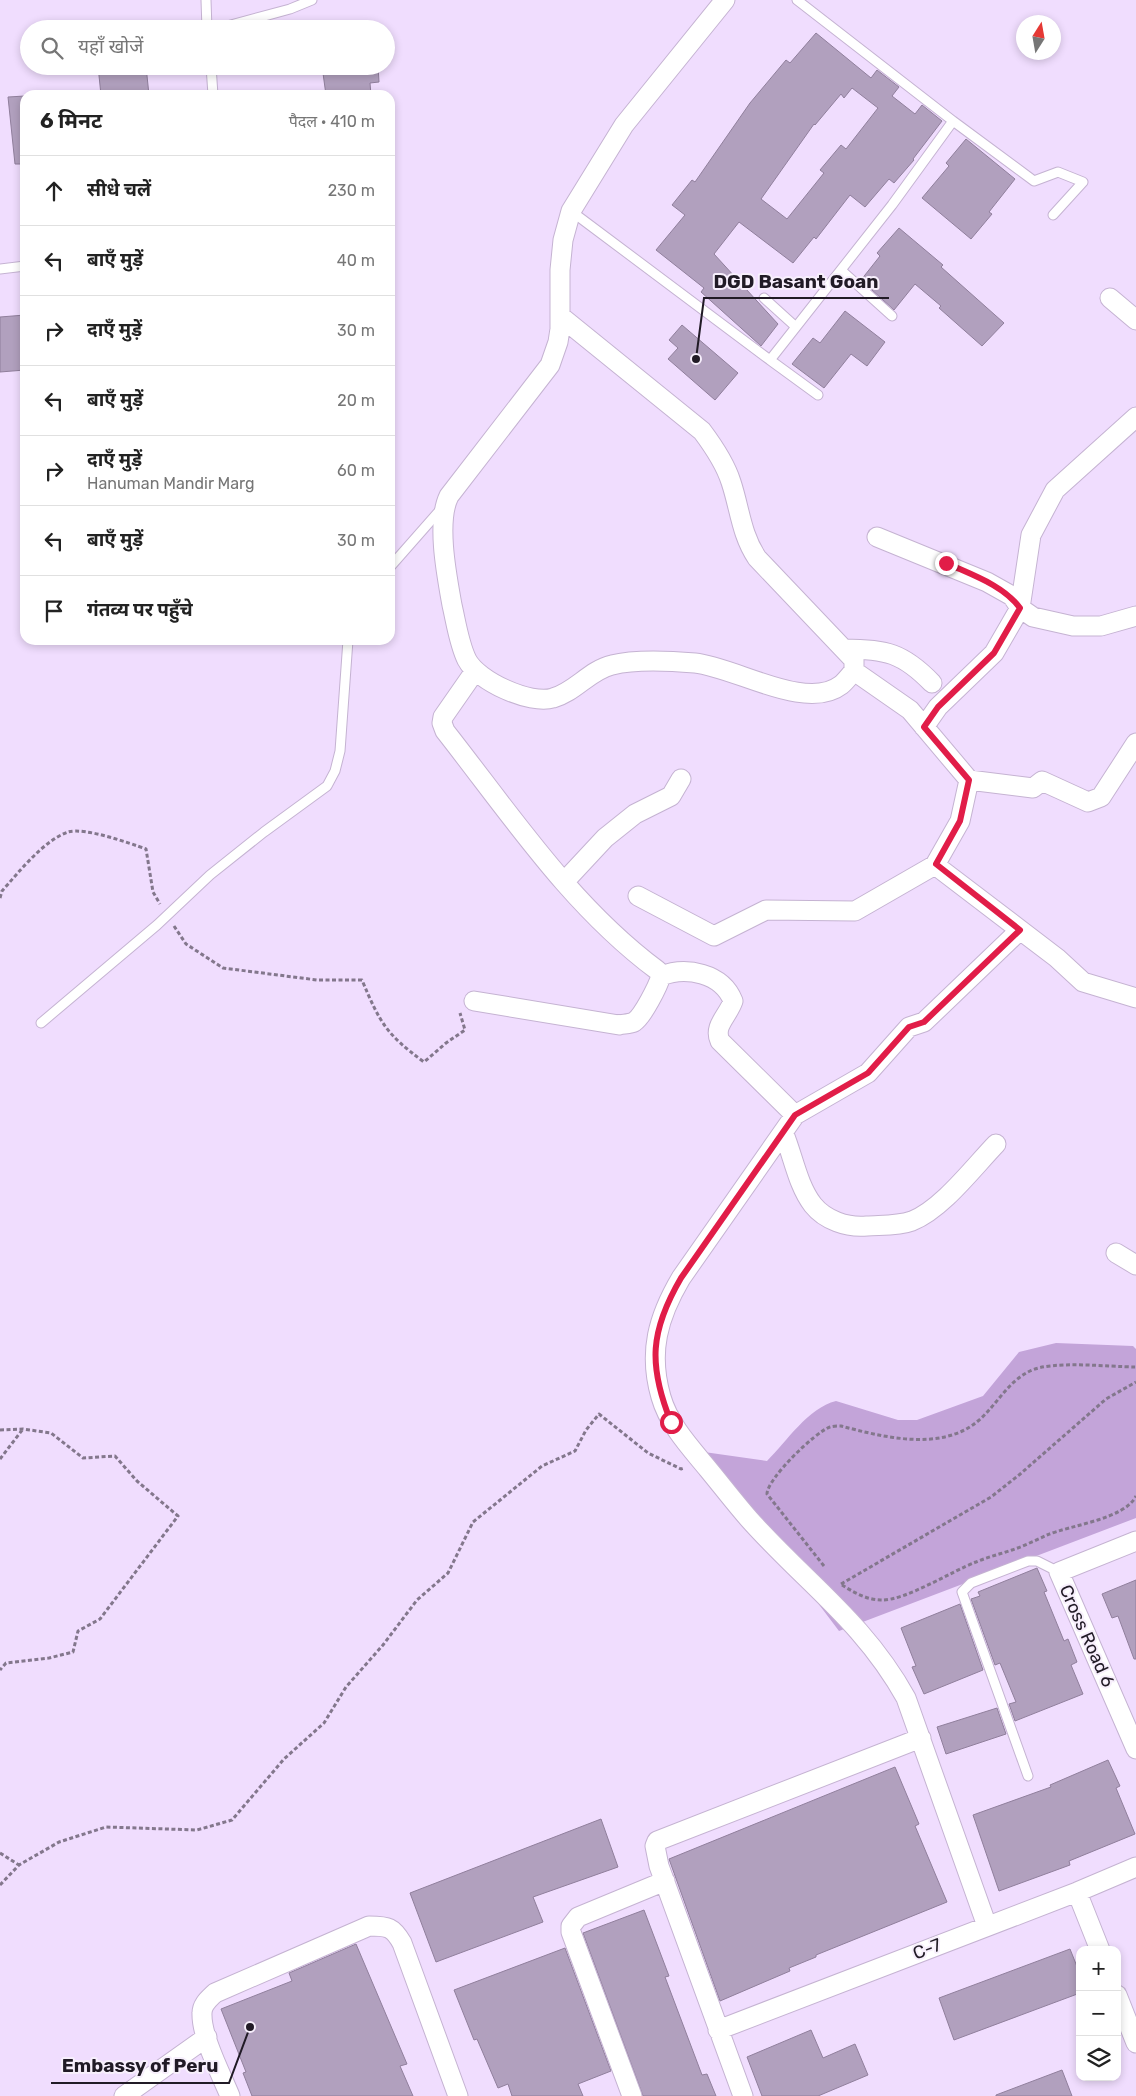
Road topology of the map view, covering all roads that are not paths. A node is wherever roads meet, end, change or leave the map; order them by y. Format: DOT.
graph roads {
  1 [pos="206,0"];
  2 [pos="312,0"];
  3 [pos="725,0"];
  4 [pos="797,0"];
  5 [pos="207,20"];
  6 [pos="249,20"];
  7 [pos="212,75"];
  8 [pos="213,90"];
  9 [pos="953,121"];
  10 [pos="571,211"];
  11 [pos="1053,215"];
  12 [pos="20,267"];
  13 [pos="0,270"];
  14 [pos="841,270"];
  15 [pos="764,298"];
  16 [pos="1110,298"];
  17 [pos="560,316"];
  18 [pos="892,316"];
  19 [pos="1136,320"];
  20 [pos="796,328"];
  21 [pos="770,360"];
  22 [pos="818,395"];
  23 [pos="1136,417"];
  24 [pos="445,505"];
  25 [pos="877,537"];
  26 [pos="395,561"];
  27 [pos="1020,608"];
  28 [pos="1136,616"];
  29 [pos="348,645"];
  30 [pos="844,649"];
  31 [pos="475,671"];
  32 [pos="854,671"];
  33 [pos="932,683"];
  34 [pos="924,727"];
  35 [pos="1136,743"];
  36 [pos="681,779"];
  37 [pos="969,780"];
  38 [pos="936,864"];
  39 [pos="564,882"];
  40 [pos="638,896"];
  41 [pos="1020,930"];
  42 [pos="661,976"];
  43 [pos="1136,998"];
  44 [pos="474,1001"];
  45 [pos="42,1023"];
  46 [pos="795,1115"];
  47 [pos="784,1134"];
  48 [pos="996,1144"];
  49 [pos="1116,1252"];
  50 [pos="1136,1266"];
  51 [pos="1136,1541"];
  52 [pos="1059,1572"];
  53 [pos="921,1738"];
  54 [pos="1136,1749"];
  55 [pos="1028,1776"];
  56 [pos="1136,1867"];
  57 [pos="665,1881"];
  58 [pos="1077,1892"];
  59 [pos="987,1926"];
  60 [pos="1098,1946"];
  61 [pos="1121,2005"];
  62 [pos="718,2030"];
  63 [pos="207,2037"];
  64 [pos="1136,2043"];
  65 [pos="124,2096"];
  66 [pos="230,2096"];
  67 [pos="458,2096"];
  68 [pos="632,2096"];
  69 [pos="743,2096"];
  1 -- 5 [label="lane"];
  2 -- 6 [label="lane"];
  3 -- 10 [label="street"];
  4 -- 9 [label="lane"];
  7 -- 8 [label="lane"];
  9 -- 11 [label="lane"];
  9 -- 14 [label="lane"];
  10 -- 17 [label="street"];
  10 -- 21 [label="lane"];
  12 -- 13 [label="lane"];
  14 -- 18 [label="lane"];
  14 -- 20 [label="lane"];
  15 -- 20 [label="lane"];
  16 -- 19 [label="street"];
  17 -- 24 [label="street"];
  17 -- 30 [label="street"];
  20 -- 21 [label="lane"];
  21 -- 22 [label="lane"];
  23 -- 27 [label="street"];
  24 -- 26 [label="lane"];
  24 -- 31 [label="street"];
  25 -- 27 [label="street"];
  27 -- 28 [label="street"];
  27 -- 34 [label="street"];
  29 -- 45 [label="lane"];
  30 -- 32 [label="street"];
  30 -- 33 [label="street"];
  31 -- 32 [label="street"];
  31 -- 39 [label="street"];
  32 -- 34 [label="street"];
  34 -- 37 [label="street"];
  35 -- 37 [label="street"];
  36 -- 39 [label="street"];
  37 -- 38 [label="street"];
  38 -- 40 [label="street"];
  38 -- 41 [label="street"];
  39 -- 42 [label="street"];
  41 -- 43 [label="street"];
  41 -- 46 [label="street"];
  42 -- 44 [label="street"];
  42 -- 46 [label="street"];
  46 -- 47 [label="street"];
  47 -- 48 [label="street"];
  47 -- 53 [label="street"];
  49 -- 50 [label="street"];
  51 -- 52 [label="street, Cross Road 6"];
  52 -- 54 [label="street, Cross Road 6"];
  52 -- 55 [label="lane"];
  53 -- 57 [label="street"];
  53 -- 59 [label="street"];
  56 -- 58 [label="street, C-7"];
  57 -- 62 [label="street"];
  57 -- 68 [label="street"];
  58 -- 59 [label="street, C-7"];
  58 -- 60 [label="street"];
  59 -- 62 [label="street, C-7"];
  61 -- 64 [label="street"];
  62 -- 69 [label="street"];
  63 -- 65 [label="street"];
  63 -- 66 [label="street"];
  63 -- 67 [label="street"];
}
